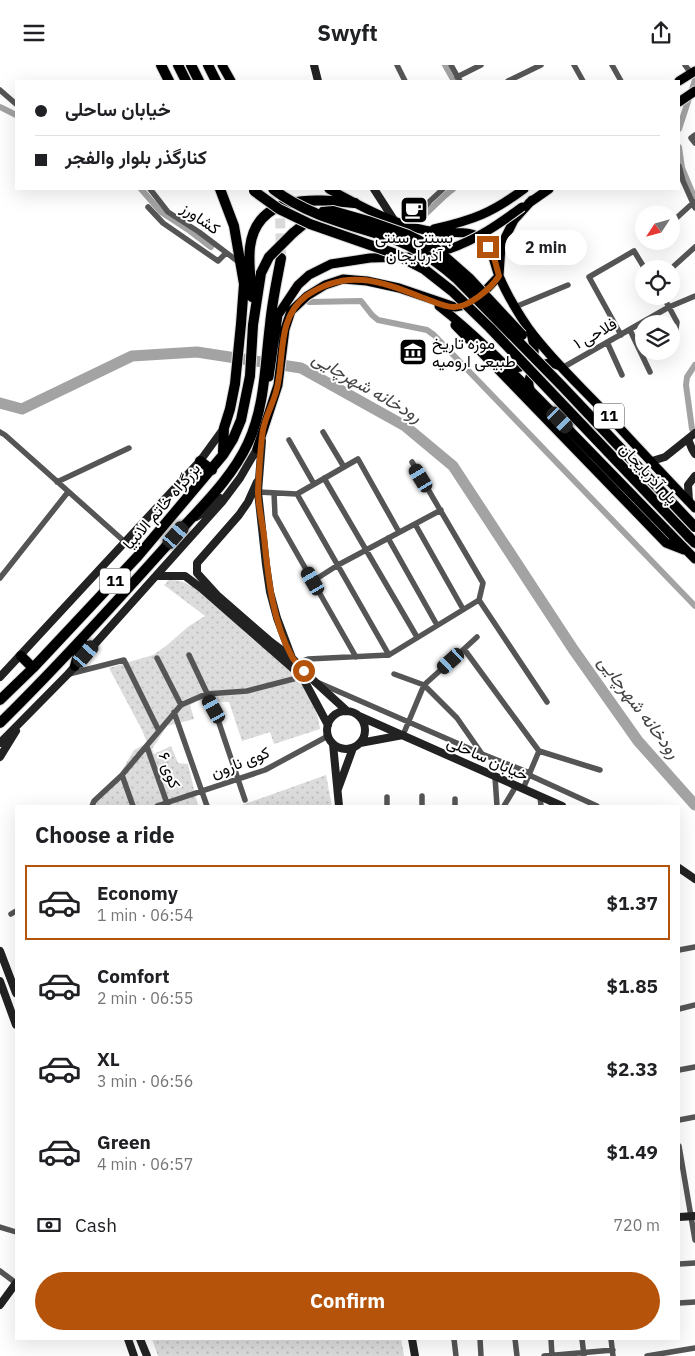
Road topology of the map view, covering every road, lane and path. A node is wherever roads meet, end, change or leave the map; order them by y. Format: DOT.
graph roads {
  1 [pos="162,65"];
  2 [pos="178,65"];
  3 [pos="191,65"];
  4 [pos="208,65"];
  5 [pos="222,65"];
  6 [pos="314,65"];
  7 [pos="397,65"];
  8 [pos="451,65"];
  9 [pos="481,65"];
  10 [pos="541,65"];
  11 [pos="574,65"];
  12 [pos="612,65"];
  13 [pos="685,65"];
  14 [pos="693,72"];
  15 [pos="458,79"];
  16 [pos="169,80"];
  17 [pos="186,80"];
  18 [pos="198,80"];
  19 [pos="216,80"];
  20 [pos="230,80"];
  21 [pos="318,80"];
  22 [pos="404,80"];
  23 [pos="510,80"];
  24 [pos="582,80"];
  25 [pos="620,80"];
  26 [pos="680,80"];
  27 [pos="0,90"];
  28 [pos="695,91"];
  29 [pos="680,101"];
  30 [pos="15,103"];
  31 [pos="680,170"];
  32 [pos="151,190"];
  33 [pos="220,190"];
  34 [pos="254,190"];
  35 [pos="274,190"];
  36 [pos="331,190"];
  37 [pos="375,190"];
  38 [pos="442,190"];
  39 [pos="523,190"];
  40 [pos="547,190"];
  41 [pos="532,200"];
  42 [pos="355,203"];
  43 [pos="694,205"];
  44 [pos="148,207"];
  45 [pos="680,216"];
  46 [pos="394,220"];
  47 [pos="410,225"];
  48 [pos="427,230"];
  49 [pos="695,247"];
  50 [pos="226,253"];
  51 [pos="281,257"];
  52 [pos="640,260"];
  53 [pos="680,261"];
  54 [pos="241,264"];
  55 [pos="499,276"];
  56 [pos="568,285"];
  57 [pos="695,296"];
  58 [pos="433,301"];
  59 [pos="515,307"];
  60 [pos="669,307"];
  61 [pos="673,315"];
  62 [pos="274,322"];
  63 [pos="253,325"];
  64 [pos="286,326"];
  65 [pos="530,330"];
  66 [pos="630,330"];
  67 [pos="620,335"];
  68 [pos="607,342"];
  69 [pos="508,367"];
  70 [pos="562,368"];
  71 [pos="650,372"];
  72 [pos="622,375"];
  73 [pos="267,383"];
  74 [pos="562,385"];
  75 [pos="532,392"];
  76 [pos="257,417"];
  77 [pos="224,428"];
  78 [pos="263,429"];
  79 [pos="0,432"];
  80 [pos="323,432"];
  81 [pos="692,436"];
  82 [pos="289,440"];
  83 [pos="129,448"];
  84 [pos="256,449"];
  85 [pos="695,454"];
  86 [pos="223,455"];
  87 [pos="200,461"];
  88 [pos="652,461"];
  89 [pos="412,462"];
  90 [pos="344,467"];
  91 [pos="212,470"];
  92 [pos="260,475"];
  93 [pos="695,476"];
  94 [pos="240,478"];
  95 [pos="324,478"];
  96 [pos="57,482"];
  97 [pos="314,484"];
  98 [pos="68,492"];
  99 [pos="258,492"];
  100 [pos="274,493"];
  101 [pos="297,494"];
  102 [pos="692,504"];
  103 [pos="440,510"];
  104 [pos="189,520"];
  105 [pos="415,524"];
  106 [pos="695,527"];
  107 [pos="400,532"];
  108 [pos="388,538"];
  109 [pos="692,540"];
  110 [pos="126,542"];
  111 [pos="366,550"];
  112 [pos="688,552"];
  113 [pos="695,559"];
  114 [pos="338,565"];
  115 [pos="196,568"];
  116 [pos="156,576"];
  117 [pos="185,576"];
  118 [pos="0,578"];
  119 [pos="313,581"];
  120 [pos="479,600"];
  121 [pos="463,609"];
  122 [pos="123,611"];
  123 [pos="437,625"];
  124 [pos="282,631"];
  125 [pos="84,636"];
  126 [pos="417,637"];
  127 [pos="478,637"];
  128 [pos="270,642"];
  129 [pos="464,649"];
  130 [pos="189,655"];
  131 [pos="389,655"];
  132 [pos="20,656"];
  133 [pos="356,657"];
  134 [pos="157,658"];
  135 [pos="293,662"];
  136 [pos="34,667"];
  137 [pos="72,670"];
  138 [pos="394,674"];
  139 [pos="0,677"];
  140 [pos="301,677"];
  141 [pos="312,679"];
  142 [pos="424,685"];
  143 [pos="206,694"];
  144 [pos="0,700"];
  145 [pos="547,702"];
  146 [pos="181,705"];
  147 [pos="347,711"];
  148 [pos="174,713"];
  149 [pos="27,715"];
  150 [pos="359,716"];
  151 [pos="408,722"];
  152 [pos="0,723"];
  153 [pos="328,725"];
  154 [pos="159,731"];
  155 [pos="403,735"];
  156 [pos="328,736"];
  157 [pos="0,743"];
  158 [pos="333,744"];
  159 [pos="357,745"];
  160 [pos="147,747"];
  161 [pos="539,751"];
  162 [pos="482,754"];
  163 [pos="0,757"];
  164 [pos="600,770"];
  165 [pos="529,774"];
  166 [pos="122,775"];
  167 [pos="495,777"];
  168 [pos="238,779"];
  169 [pos="520,788"];
  170 [pos="202,791"];
  171 [pos="337,791"];
  172 [pos="422,796"];
  173 [pos="387,797"];
  174 [pos="540,797"];
  175 [pos="455,799"];
  176 [pos="245,800"];
  177 [pos="92,805"];
  178 [pos="133,805"];
  179 [pos="167,805"];
  180 [pos="207,805"];
  181 [pos="339,805"];
  182 [pos="388,805"];
  183 [pos="422,805"];
  184 [pos="455,805"];
  185 [pos="497,805"];
  186 [pos="505,805"];
  187 [pos="541,805"];
  188 [pos="558,805"];
  189 [pos="595,805"];
  190 [pos="680,869"];
  191 [pos="695,879"];
  192 [pos="0,947"];
  193 [pos="695,947"];
  194 [pos="680,950"];
  195 [pos="0,951"];
  196 [pos="4,961"];
  197 [pos="0,981"];
  198 [pos="14,982"];
  199 [pos="695,1005"];
  200 [pos="680,1009"];
  201 [pos="15,1022"];
  202 [pos="695,1067"];
  203 [pos="680,1070"];
  204 [pos="695,1117"];
  205 [pos="680,1120"];
  206 [pos="680,1153"];
  207 [pos="693,1216"];
  208 [pos="680,1217"];
  209 [pos="0,1227"];
  210 [pos="15,1232"];
  211 [pos="695,1240"];
  212 [pos="695,1263"];
  213 [pos="680,1264"];
  214 [pos="0,1271"];
  215 [pos="15,1282"];
  216 [pos="15,1284"];
  217 [pos="695,1302"];
  218 [pos="680,1303"];
  219 [pos="0,1305"];
  220 [pos="128,1340"];
  221 [pos="140,1340"];
  222 [pos="412,1340"];
  223 [pos="454,1340"];
  224 [pos="480,1340"];
  225 [pos="515,1340"];
  226 [pos="551,1340"];
  227 [pos="582,1340"];
  228 [pos="611,1340"];
  229 [pos="695,1348"];
  230 [pos="613,1353"];
  231 [pos="584,1354"];
  232 [pos="134,1356"];
  233 [pos="147,1356"];
  234 [pos="415,1356"];
  235 [pos="456,1356"];
  236 [pos="481,1356"];
  237 [pos="517,1356"];
  238 [pos="544,1356"];
  239 [pos="552,1356"];
  240 [pos="647,1356"];
  1 -- 16 [label="highway"];
  2 -- 17 [label="highway"];
  3 -- 18 [label="highway"];
  4 -- 19 [label="highway"];
  5 -- 20 [label="main road"];
  6 -- 21 [label="street"];
  7 -- 22 [label="street"];
  8 -- 15 [label="street"];
  9 -- 15 [label="street"];
  10 -- 23 [label="street"];
  11 -- 24 [label="street"];
  12 -- 25 [label="street"];
  13 -- 14 [label="street"];
  14 -- 26 [label="main road"];
  27 -- 30 [label="street"];
  28 -- 29 [label="main road"];
  31 -- 43 [label="street"];
  32 -- 50 [label="street, کشاورز"];
  33 -- 54 [label="highway"];
  34 -- 109 [label="highway, پل آذربایجان, bridge"];
  35 -- 74 [label="highway, پل آذربایجان, bridge"];
  36 -- 42 [label="main road, 11"];
  37 -- 46 [label="street"];
  38 -- 47 [label="street"];
  39 -- 48 [label="main road"];
  40 -- 41 [label="main road"];
  41 -- 55 [label="main road"];
  41 -- 62 [label="main road, bridge"];
  42 -- 46 [label="main road, 11"];
  42 -- 63 [label="highway, 11"];
  43 -- 45 [label="street"];
  44 -- 50 [label="street"];
  46 -- 47 [label="main road, 11"];
  47 -- 48 [label="main road, 11"];
  48 -- 55 [label="main road, 11"];
  49 -- 53 [label="street"];
  50 -- 54 [label="street, کشاورز"];
  51 -- 62 [label="highway, 11"];
  52 -- 67 [label="street"];
  54 -- 77 [label="highway"];
  55 -- 58 [label="main road"];
  55 -- 59 [label="main road, 11"];
  56 -- 59 [label="street"];
  57 -- 60 [label="street, فلاحی ۱"];
  58 -- 64 [label="main road, 11"];
  58 -- 69 [label="main road, 11"];
  58 -- 112 [label="main road"];
  59 -- 65 [label="main road, 11"];
  60 -- 61 [label="street"];
  60 -- 66 [label="street, فلاحی ۱"];
  62 -- 73 [label="highway, 11"];
  63 -- 74 [label="highway, bridge"];
  63 -- 86 [label="highway, بزرگراه خاتم الانبیا / 11"];
  64 -- 73 [label="main road"];
  64 -- 78 [label="main road"];
  65 -- 69 [label="main road, 11"];
  65 -- 70 [label="main road, 11"];
  66 -- 67 [label="street, فلاحی ۱"];
  66 -- 71 [label="street"];
  67 -- 68 [label="street, فلاحی ۱"];
  68 -- 70 [label="street, فلاحی ۱"];
  68 -- 72 [label="street"];
  69 -- 75 [label="main road, 11"];
  70 -- 75 [label="main road"];
  70 -- 88 [label="main road, 11"];
  73 -- 76 [label="highway, بزرگراه خاتم الانبیا / 11"];
  73 -- 76 [label="main road"];
  74 -- 106 [label="highway, پل آذربایجان, bridge"];
  75 -- 112 [label="main road, 11"];
  76 -- 104 [label="highway, بزرگراه خاتم الانبیا / 11"];
  77 -- 86 [label="highway"];
  77 -- 87 [label="street"];
  78 -- 84 [label="main road"];
  78 -- 92 [label="street"];
  79 -- 96 [label="street"];
  80 -- 90 [label="street"];
  81 -- 85 [label="street"];
  81 -- 88 [label="street"];
  82 -- 97 [label="street"];
  83 -- 96 [label="street"];
  84 -- 94 [label="street"];
  86 -- 91 [label="highway, بزرگراه خاتم الانبیا / 11"];
  87 -- 91 [label="highway"];
  87 -- 110 [label="street"];
  88 -- 102 [label="main road, 11"];
  89 -- 103 [label="street"];
  90 -- 95 [label="street"];
  90 -- 107 [label="street"];
  91 -- 136 [label="highway, بزرگراه خاتم الانبیا / 11"];
  92 -- 99 [label="street"];
  92 -- 115 [label="street"];
  93 -- 102 [label="street"];
  94 -- 104 [label="street"];
  94 -- 116 [label="street"];
  95 -- 97 [label="street"];
  95 -- 111 [label="street"];
  96 -- 98 [label="street"];
  97 -- 101 [label="street"];
  98 -- 110 [label="street"];
  98 -- 118 [label="street"];
  99 -- 100 [label="street"];
  99 -- 124 [label="street"];
  100 -- 101 [label="street"];
  100 -- 119 [label="street"];
  101 -- 114 [label="street"];
  103 -- 105 [label="street"];
  103 -- 120 [label="street"];
  104 -- 125 [label="highway, بزرگراه خاتم الانبیا / 11"];
  105 -- 107 [label="street"];
  105 -- 121 [label="street"];
  107 -- 108 [label="street"];
  108 -- 111 [label="street"];
  108 -- 123 [label="street"];
  110 -- 132 [label="street"];
  111 -- 114 [label="street"];
  111 -- 126 [label="street"];
  112 -- 113 [label="main road, 11"];
  114 -- 119 [label="street"];
  114 -- 131 [label="street"];
  115 -- 117 [label="street"];
  115 -- 128 [label="street"];
  116 -- 117 [label="street"];
  116 -- 122 [label="street"];
  117 -- 135 [label="street"];
  119 -- 133 [label="street"];
  120 -- 121 [label="street"];
  120 -- 145 [label="street"];
  121 -- 123 [label="street"];
  122 -- 125 [label="street"];
  122 -- 137 [label="street"];
  123 -- 126 [label="street"];
  124 -- 128 [label="street"];
  124 -- 135 [label="street"];
  125 -- 137 [label="highway"];
  125 -- 152 [label="highway, بزرگراه خاتم الانبیا / 11"];
  126 -- 131 [label="street"];
  127 -- 129 [label="street"];
  128 -- 135 [label="street"];
  129 -- 142 [label="street"];
  129 -- 161 [label="street"];
  130 -- 143 [label="street"];
  131 -- 133 [label="street"];
  132 -- 136 [label="highway"];
  132 -- 139 [label="street"];
  133 -- 135 [label="street"];
  134 -- 146 [label="street"];
  135 -- 140 [label="street"];
  135 -- 141 [label="street"];
  136 -- 144 [label="highway, بزرگراه خاتم الانبیا / 11"];
  137 -- 149 [label="street"];
  137 -- 154 [label="street"];
  138 -- 142 [label="street"];
  140 -- 143 [label="street"];
  140 -- 153 [label="street"];
  141 -- 147 [label="street"];
  141 -- 151 [label="street"];
  142 -- 151 [label="street"];
  142 -- 162 [label="street"];
  143 -- 146 [label="street"];
  143 -- 168 [label="street"];
  146 -- 148 [label="street"];
  147 -- 150 [label="street"];
  147 -- 153 [label="street"];
  148 -- 154 [label="street"];
  148 -- 170 [label="street"];
  149 -- 157 [label="street"];
  149 -- 163 [label="street"];
  150 -- 155 [label="street, خیابان ساحلی"];
  150 -- 159 [label="street"];
  151 -- 155 [label="street"];
  151 -- 162 [label="street"];
  153 -- 156 [label="street"];
  154 -- 160 [label="street"];
  155 -- 159 [label="street"];
  155 -- 167 [label="street, خیابان ساحلی"];
  156 -- 158 [label="street"];
  156 -- 168 [label="street, کوی نارون"];
  158 -- 159 [label="street"];
  158 -- 171 [label="street"];
  159 -- 171 [label="street"];
  160 -- 166 [label="street"];
  160 -- 179 [label="street, کوی ۶"];
  161 -- 164 [label="street"];
  161 -- 165 [label="street"];
  162 -- 165 [label="street"];
  165 -- 169 [label="street"];
  165 -- 189 [label="street"];
  166 -- 177 [label="street"];
  166 -- 178 [label="street"];
  167 -- 169 [label="street, خیابان ساحلی"];
  167 -- 185 [label="street"];
  168 -- 170 [label="street, کوی نارون"];
  168 -- 176 [label="street"];
  169 -- 174 [label="street, خیابان ساحلی"];
  169 -- 186 [label="street"];
  170 -- 179 [label="street, کوی نارون"];
  170 -- 180 [label="street"];
  171 -- 181 [label="street"];
  172 -- 183 [label="street"];
  173 -- 182 [label="street"];
  174 -- 187 [label="street"];
  174 -- 188 [label="street, خیابان ساحلی"];
  175 -- 184 [label="street"];
  190 -- 191 [label="street"];
  192 -- 196 [label="street"];
  193 -- 194 [label="street"];
  195 -- 196 [label="street"];
  196 -- 198 [label="street"];
  197 -- 201 [label="street"];
  199 -- 200 [label="street"];
  202 -- 203 [label="street"];
  204 -- 205 [label="street"];
  206 -- 207 [label="street"];
  207 -- 208 [label="street"];
  207 -- 211 [label="street"];
  209 -- 210 [label="street"];
  212 -- 213 [label="street"];
  214 -- 215 [label="street"];
  216 -- 219 [label="street"];
  217 -- 218 [label="street"];
  220 -- 232 [label="street"];
  221 -- 233 [label="street"];
  222 -- 234 [label="street"];
  223 -- 235 [label="street"];
  224 -- 236 [label="street"];
  225 -- 237 [label="street"];
  226 -- 239 [label="street"];
  227 -- 231 [label="street"];
  228 -- 230 [label="street"];
  229 -- 240 [label="street"];
  230 -- 231 [label="street"];
  231 -- 239 [label="street"];
  238 -- 239 [label="street"];
}
